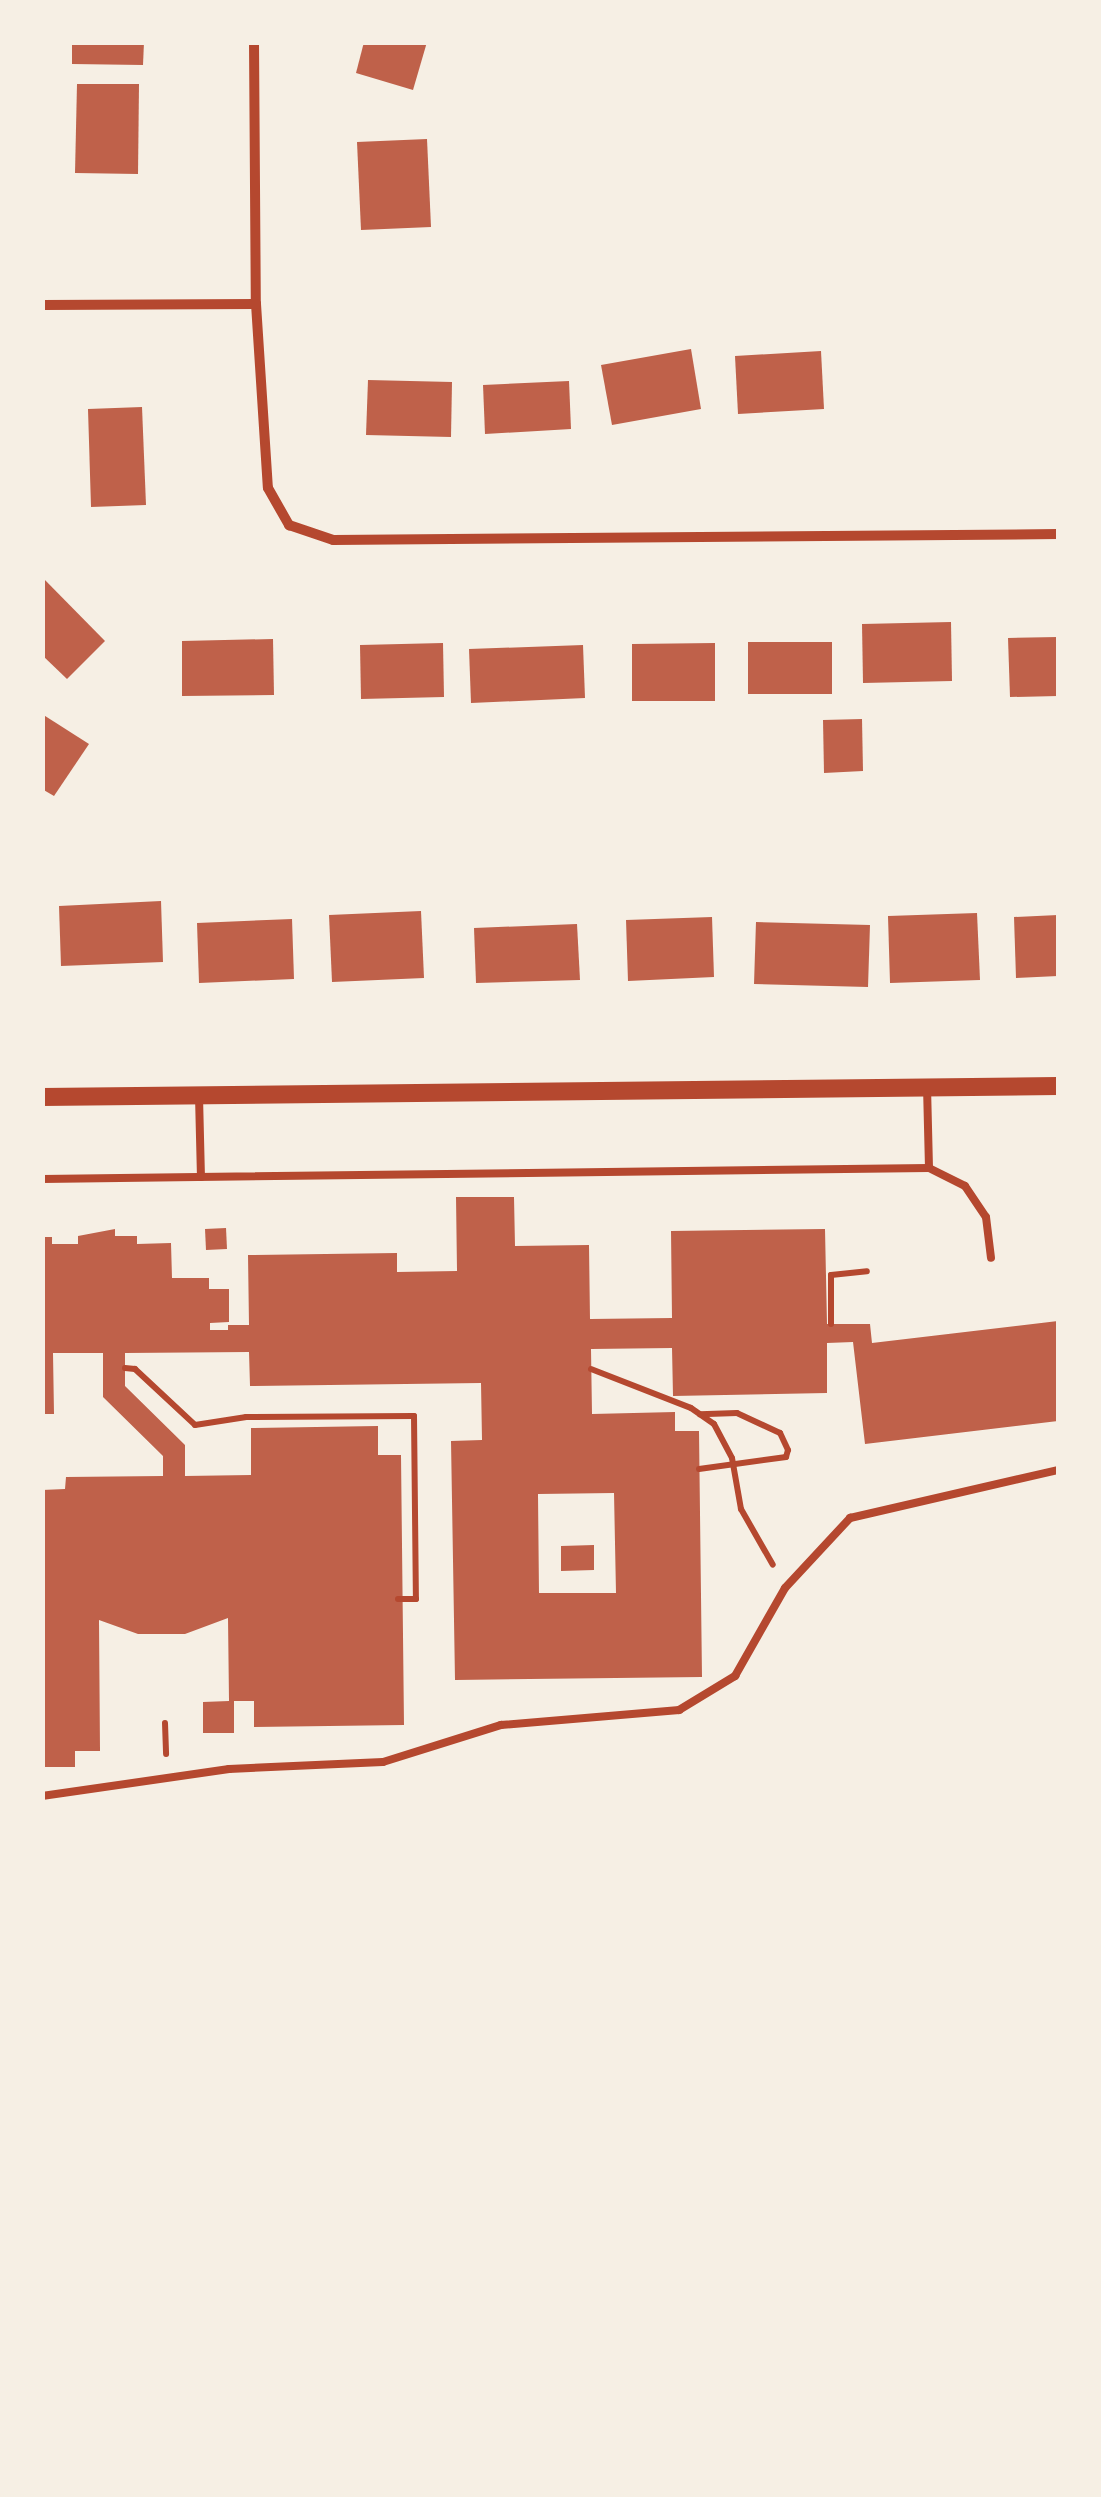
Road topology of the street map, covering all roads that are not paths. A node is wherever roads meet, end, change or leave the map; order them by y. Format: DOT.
graph roads {
  1 [pos="254,42"];
  2 [pos="256,304"];
  3 [pos="42,305"];
  4 [pos="1058,534"];
  5 [pos="1058,1086"];
  6 [pos="927,1088"];
  7 [pos="199,1096"];
  8 [pos="42,1097"];
  9 [pos="928,1168"];
  10 [pos="201,1177"];
  11 [pos="42,1179"];
  12 [pos="991,1258"];
  13 [pos="1058,1470"];
  14 [pos="42,1796"];
  1 -- 2 [label="street"];
  2 -- 3 [label="street"];
  2 -- 4 [label="street"];
  5 -- 6 [label="street"];
  6 -- 7 [label="street"];
  6 -- 9 [label="lane"];
  7 -- 8 [label="street"];
  7 -- 10 [label="lane"];
  9 -- 10 [label="lane"];
  9 -- 12 [label="lane"];
  10 -- 11 [label="lane"];
  13 -- 14 [label="lane"];
}
